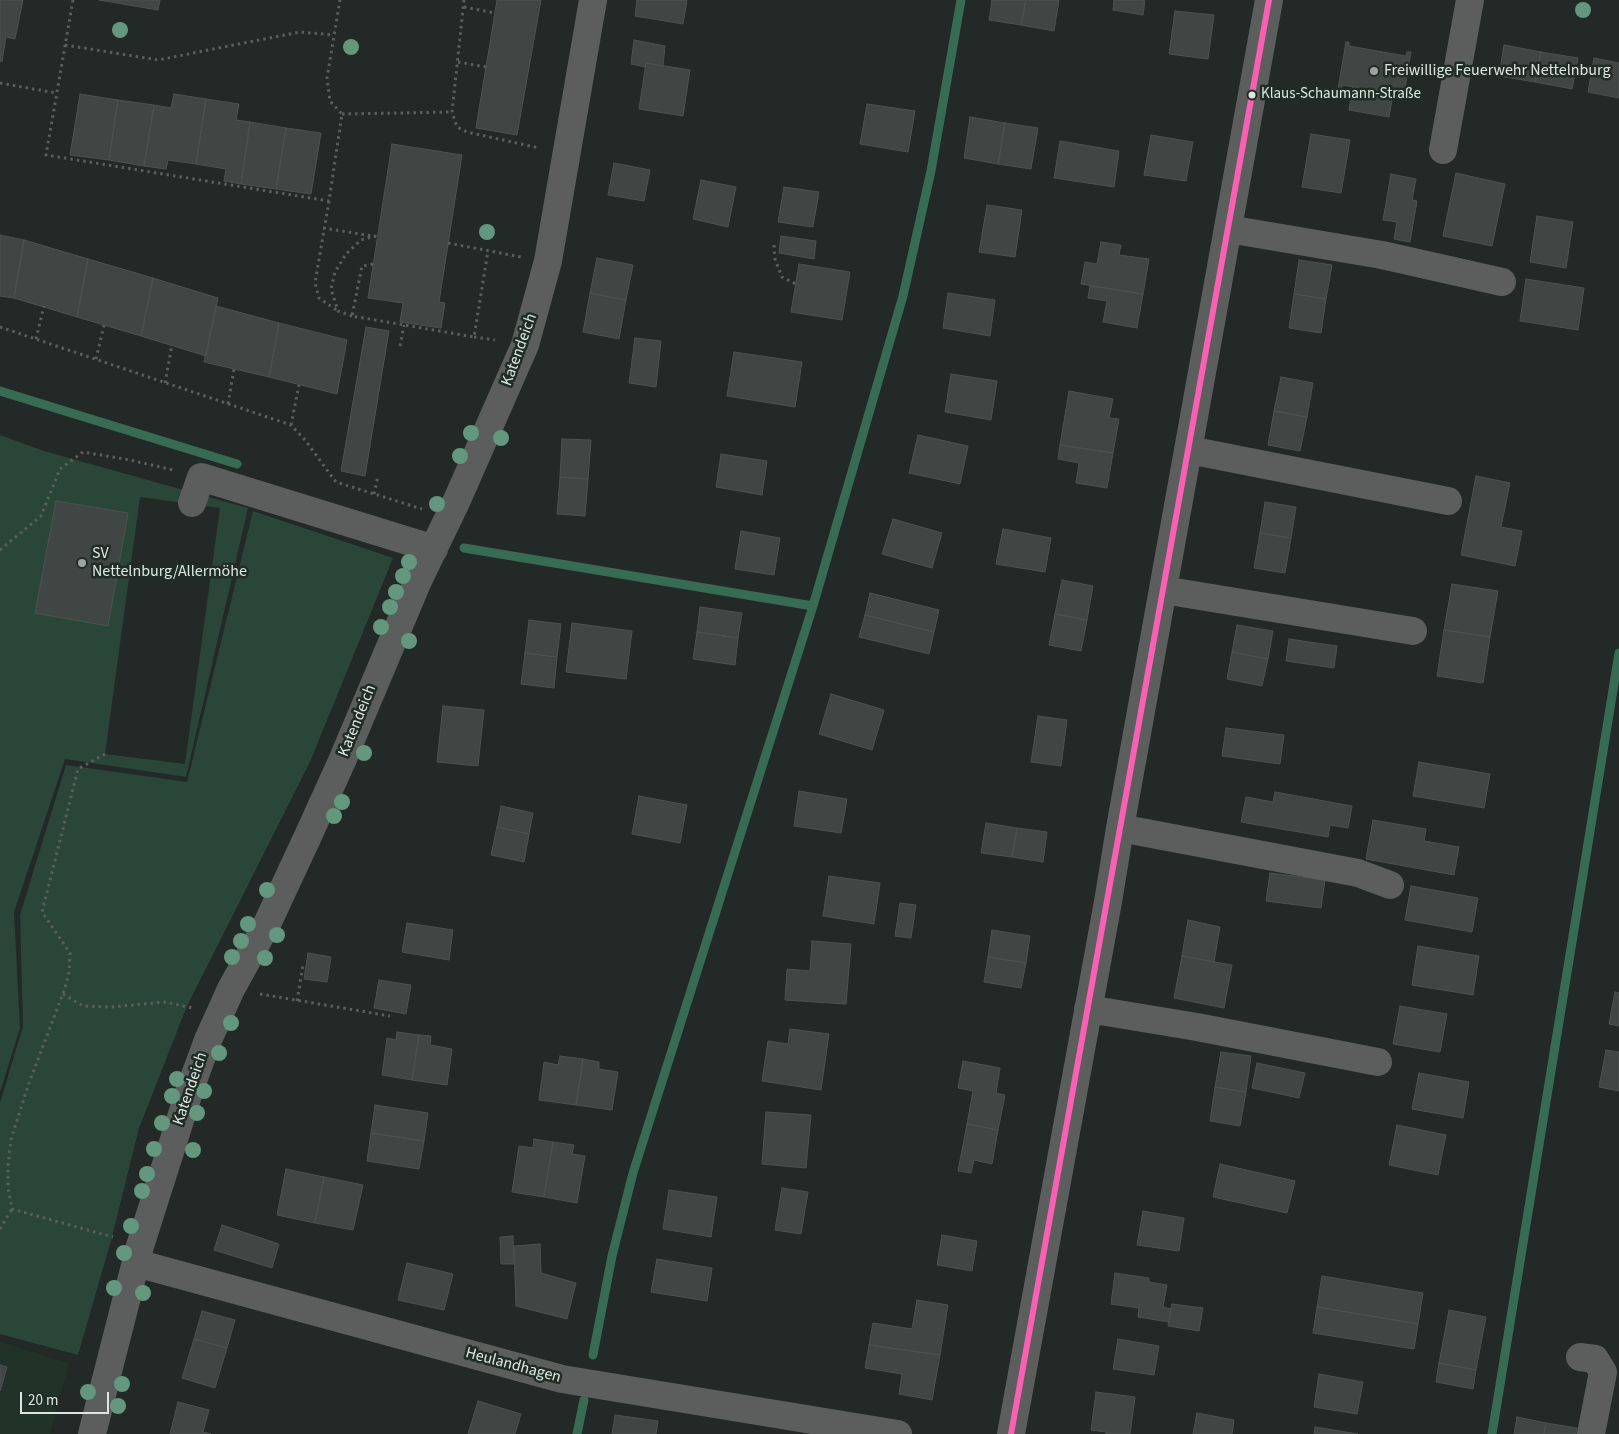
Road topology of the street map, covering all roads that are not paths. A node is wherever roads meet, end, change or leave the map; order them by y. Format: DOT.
graph roads {
  1 [pos="593,0"];
  2 [pos="1269,0"];
  3 [pos="1470,0"];
  4 [pos="1443,150"];
  5 [pos="1228,229"];
  6 [pos="1502,282"];
  7 [pos="1188,450"];
  8 [pos="1448,500"];
  9 [pos="192,503"];
  10 [pos="434,549"];
  11 [pos="1163,590"];
  12 [pos="1412,631"];
  13 [pos="1120,828"];
  14 [pos="1390,885"];
  15 [pos="1088,1009"];
  16 [pos="1378,1062"];
  17 [pos="136,1263"];
  18 [pos="1580,1357"];
  19 [pos="92,1434"];
  20 [pos="898,1434"];
  21 [pos="1011,1434"];
  22 [pos="1591,1434"];
  1 -- 10 [label="street, Katendeich"];
  2 -- 5 [label="street"];
  3 -- 4 [label="street"];
  5 -- 6 [label="street"];
  5 -- 7 [label="street"];
  7 -- 8 [label="street"];
  7 -- 11 [label="street"];
  9 -- 10 [label="street"];
  10 -- 17 [label="street, Katendeich"];
  11 -- 12 [label="street"];
  11 -- 13 [label="street"];
  13 -- 14 [label="street"];
  13 -- 15 [label="street"];
  15 -- 16 [label="street"];
  15 -- 21 [label="street"];
  17 -- 19 [label="street, Katendeich"];
  17 -- 20 [label="street, Heulandhagen"];
  18 -- 22 [label="street"];
}
